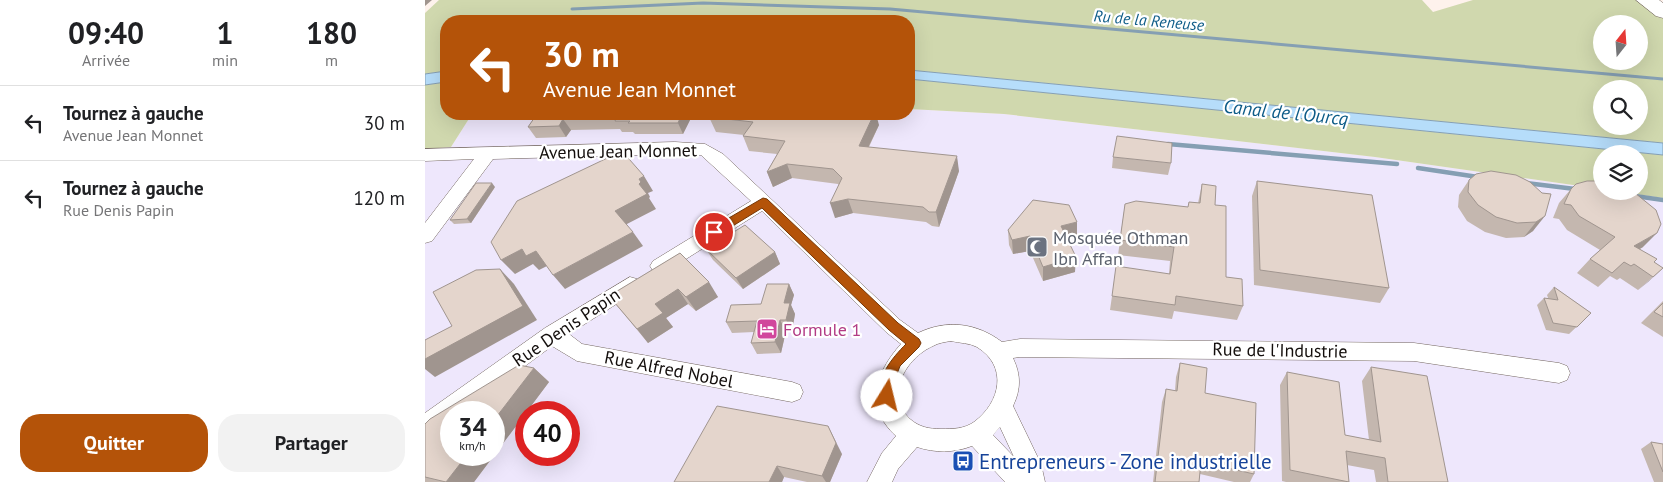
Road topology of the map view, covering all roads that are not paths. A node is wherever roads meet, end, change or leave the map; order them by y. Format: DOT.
graph roads {
  1 [pos="1646,0"];
  2 [pos="1663,12"];
  3 [pos="488,154"];
  4 [pos="425,155"];
  5 [pos="763,202"];
  6 [pos="425,236"];
  7 [pos="552,334"];
  8 [pos="915,343"];
  9 [pos="1000,352"];
  10 [pos="1559,373"];
  11 [pos="792,392"];
  12 [pos="1003,409"];
  13 [pos="425,427"];
  14 [pos="976,433"];
  15 [pos="913,434"];
  16 [pos="879,482"];
  17 [pos="1023,482"];
  18 [pos="1033,482"];
  1 -- 2 [label="highway"];
  3 -- 4 [label="street, Avenue Jean Monnet"];
  3 -- 5 [label="street, Avenue Jean Monnet"];
  3 -- 6 [label="street"];
  5 -- 7 [label="street, Rue Denis Papin"];
  5 -- 8 [label="street, Avenue Jean Monnet"];
  7 -- 11 [label="street, Rue Alfred Nobel"];
  7 -- 13 [label="street, Rue Denis Papin"];
  8 -- 9 [label="street"];
  8 -- 15 [label="street"];
  9 -- 10 [label="street, Rue de l'Industrie"];
  9 -- 12 [label="street"];
  12 -- 14 [label="street"];
  12 -- 18 [label="street"];
  14 -- 15 [label="street"];
  14 -- 17 [label="street"];
  15 -- 16 [label="street"];
}
